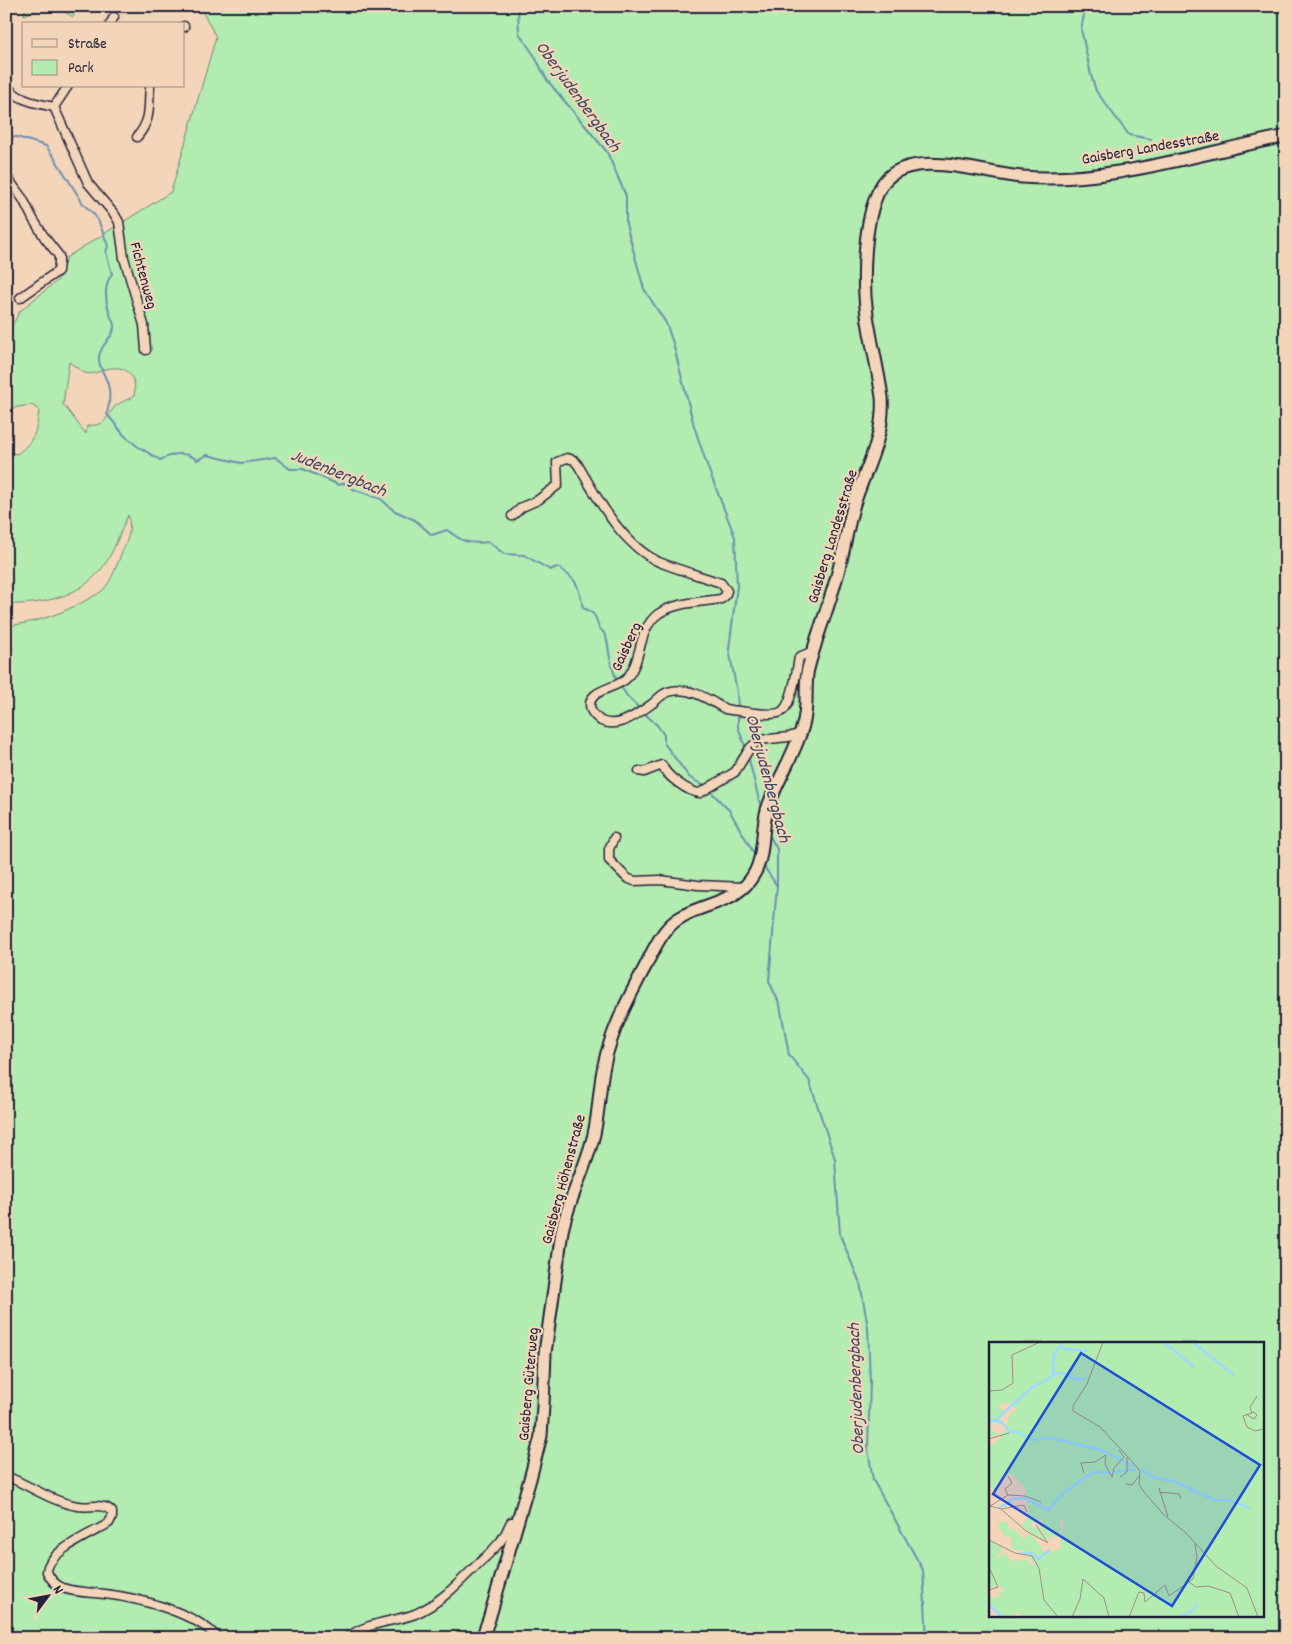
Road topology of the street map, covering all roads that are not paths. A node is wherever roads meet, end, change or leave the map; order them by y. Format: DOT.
graph roads {
  1 [pos="6,85"];
  2 [pos="67,88"];
  3 [pos="150,88"];
  4 [pos="54,107"];
  5 [pos="1286,136"];
  6 [pos="137,137"];
  7 [pos="6,176"];
  8 [pos="20,298"];
  9 [pos="146,350"];
  10 [pos="512,516"];
  11 [pos="813,651"];
  12 [pos="801,733"];
  13 [pos="639,771"];
  14 [pos="614,838"];
  15 [pos="746,885"];
  16 [pos="554,1278"];
  17 [pos="6,1476"];
  18 [pos="517,1522"];
  19 [pos="218,1638"];
  20 [pos="347,1638"];
  21 [pos="482,1638"];
  1 -- 4 [label="street"];
  2 -- 4 [label="street"];
  3 -- 6 [label="street"];
  4 -- 9 [label="street, Fichtenweg"];
  5 -- 11 [label="main road, Gaisberg Landesstraße"];
  7 -- 8 [label="street"];
  10 -- 11 [label="street, Gaisberg"];
  11 -- 12 [label="main road, Gaisberg Landesstraße"];
  12 -- 13 [label="street"];
  12 -- 15 [label="main road, Gaisberg Landesstraße"];
  14 -- 15 [label="street"];
  15 -- 16 [label="main road, Gaisberg Höhenstraße"];
  16 -- 18 [label="main road, Gaisberg Güterweg"];
  17 -- 19 [label="street"];
  18 -- 20 [label="street"];
  18 -- 21 [label="main road, Gaisberg Güterweg"];
}
